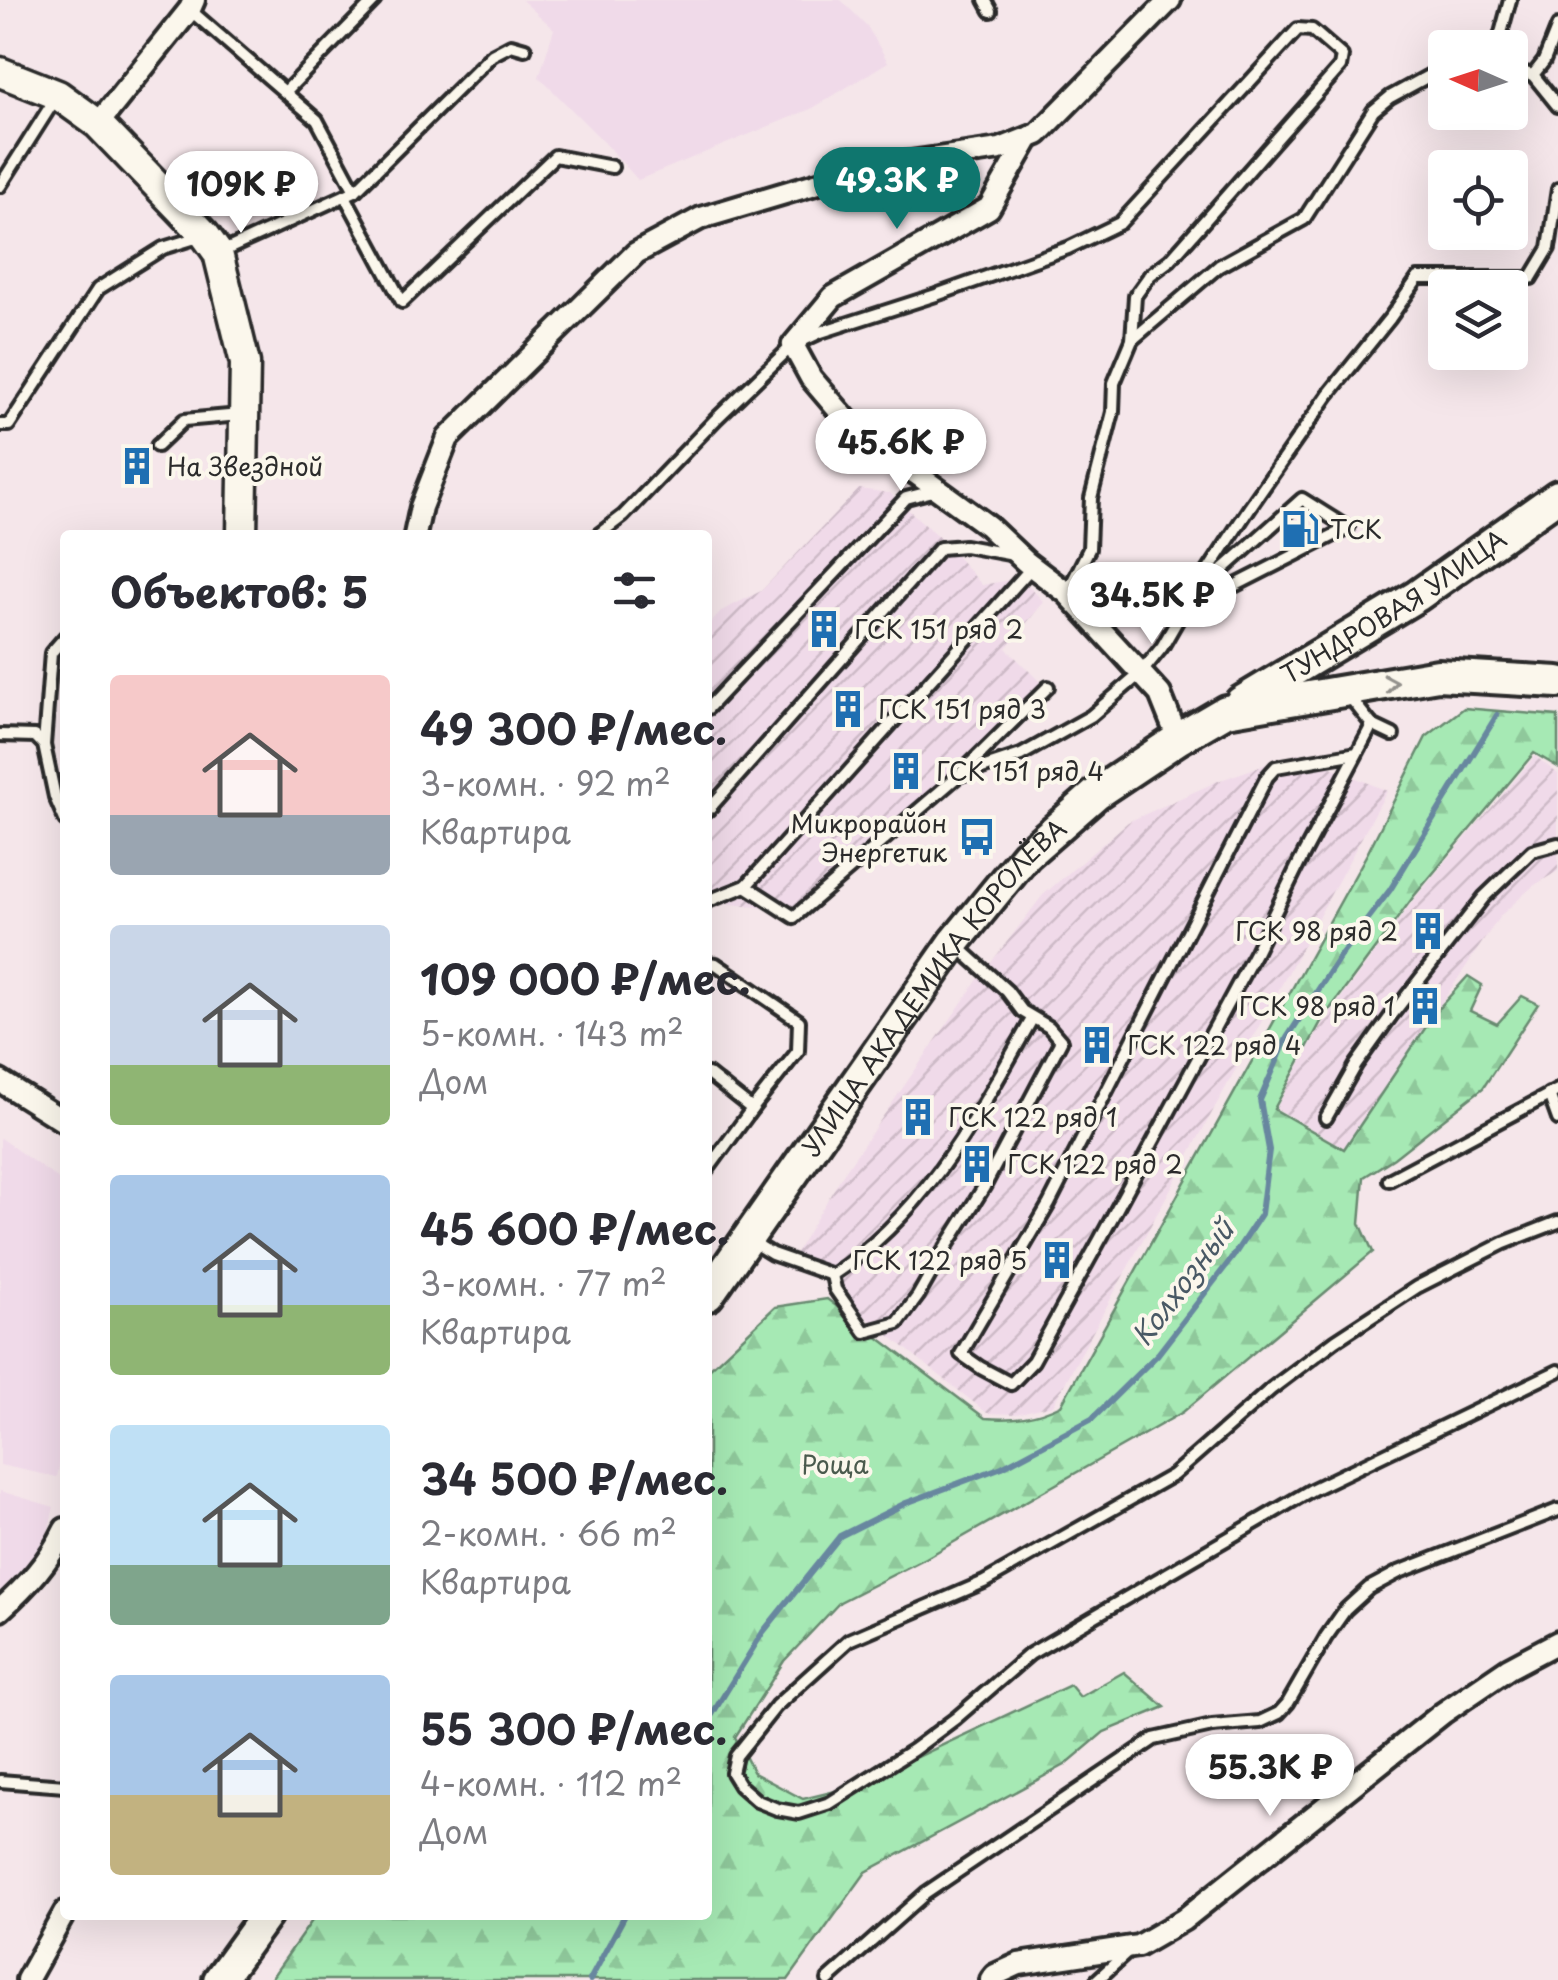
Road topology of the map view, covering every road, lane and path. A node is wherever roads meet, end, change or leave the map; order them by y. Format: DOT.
graph roads {
  1 [pos="375,0"];
  2 [pos="1170,0"];
  3 [pos="1510,0"];
  4 [pos="192,4"];
  5 [pos="1558,26"];
  6 [pos="1502,30"];
  7 [pos="525,49"];
  8 [pos="1558,60"];
  9 [pos="1544,61"];
  10 [pos="0,72"];
  11 [pos="1528,74"];
  12 [pos="1428,76"];
  13 [pos="1533,76"];
  14 [pos="285,92"];
  15 [pos="58,95"];
  16 [pos="1558,106"];
  17 [pos="98,124"];
  18 [pos="1029,138"];
  19 [pos="612,167"];
  20 [pos="0,186"];
  21 [pos="1558,189"];
  22 [pos="350,194"];
  23 [pos="212,244"];
  24 [pos="1132,340"];
  25 [pos="793,345"];
  26 [pos="246,415"];
  27 [pos="0,425"];
  28 [pos="157,446"];
  29 [pos="938,490"];
  30 [pos="1558,496"];
  31 [pos="242,530"];
  32 [pos="417,530"];
  33 [pos="605,530"];
  34 [pos="1026,562"];
  35 [pos="1067,592"];
  36 [pos="1189,600"];
  37 [pos="1182,613"];
  38 [pos="60,643"];
  39 [pos="1141,674"];
  40 [pos="1558,682"];
  41 [pos="1048,687"];
  42 [pos="1346,691"];
  43 [pos="712,704"];
  44 [pos="1226,711"];
  45 [pos="1372,725"];
  46 [pos="0,735"];
  47 [pos="1393,735"];
  48 [pos="1178,739"];
  49 [pos="44,745"];
  50 [pos="1356,753"];
  51 [pos="958,776"];
  52 [pos="712,805"];
  53 [pos="60,809"];
  54 [pos="1558,844"];
  55 [pos="746,886"];
  56 [pos="712,899"];
  57 [pos="954,943"];
  58 [pos="712,964"];
  59 [pos="1032,1019"];
  60 [pos="712,1077"];
  61 [pos="0,1080"];
  62 [pos="1554,1092"];
  63 [pos="752,1109"];
  64 [pos="1326,1118"];
  65 [pos="60,1119"];
  66 [pos="1558,1119"];
  67 [pos="712,1164"];
  68 [pos="1389,1180"];
  69 [pos="1558,1222"];
  70 [pos="748,1240"];
  71 [pos="832,1275"];
  72 [pos="712,1290"];
  73 [pos="1558,1371"];
  74 [pos="1558,1510"];
  75 [pos="60,1540"];
  76 [pos="0,1610"];
  77 [pos="1558,1642"];
  78 [pos="0,1780"];
  79 [pos="60,1786"];
  80 [pos="61,1920"];
  81 [pos="262,1920"];
  82 [pos="1134,1946"];
  83 [pos="27,1980"];
  84 [pos="220,1980"];
  85 [pos="828,1980"];
  86 [pos="991,1980"];
  87 [pos="1097,1980"];
  1 -- 14 [label="lane"];
  2 -- 18 [label="street"];
  3 -- 6 [label="lane"];
  4 -- 14 [label="lane"];
  4 -- 17 [label="street"];
  5 -- 9 [label="lane"];
  7 -- 22 [label="lane"];
  8 -- 9 [label="lane"];
  9 -- 13 [label="lane"];
  10 -- 15 [label="street"];
  11 -- 13 [label="lane"];
  12 -- 24 [label="lane"];
  13 -- 16 [label="lane"];
  14 -- 22 [label="lane"];
  15 -- 17 [label="street"];
  15 -- 20 [label="lane"];
  17 -- 23 [label="street"];
  18 -- 25 [label="street"];
  18 -- 32 [label="street"];
  19 -- 22 [label="lane"];
  21 -- 36 [label="lane"];
  22 -- 23 [label="lane"];
  23 -- 26 [label="street"];
  23 -- 27 [label="lane"];
  24 -- 25 [label="lane"];
  24 -- 35 [label="lane"];
  25 -- 29 [label="street"];
  25 -- 33 [label="lane"];
  26 -- 28 [label="lane"];
  26 -- 31 [label="street"];
  29 -- 34 [label="street"];
  29 -- 43 [label="lane"];
  30 -- 44 [label="main road, ТУНДРОВАЯ УЛИЦА"];
  34 -- 35 [label="street"];
  34 -- 52 [label="lane"];
  34 -- 55 [label="lane"];
  35 -- 39 [label="street"];
  36 -- 37 [label="lane"];
  36 -- 37 [label="lane"];
  37 -- 39 [label="lane"];
  38 -- 49 [label="lane"];
  39 -- 48 [label="street"];
  39 -- 51 [label="lane"];
  42 -- 40 [label="main road, УЛИЦА АКАДЕМИКА КОРОЛЁВА, one-way"];
  41 -- 51 [label="lane"];
  42 -- 44 [label="main road, УЛИЦА АКАДЕМИКА КОРОЛЁВА"];
  42 -- 45 [label="lane"];
  44 -- 48 [label="main road, УЛИЦА АКАДЕМИКА КОРОЛЁВА"];
  45 -- 47 [label="lane"];
  45 -- 50 [label="lane"];
  46 -- 49 [label="lane"];
  48 -- 57 [label="main road, УЛИЦА АКАДЕМИКА КОРОЛЁВА"];
  49 -- 53 [label="lane"];
  50 -- 50 [label="lane"];
  51 -- 55 [label="lane"];
  54 -- 64 [label="lane"];
  55 -- 56 [label="lane"];
  57 -- 59 [label="lane"];
  57 -- 70 [label="main road, УЛИЦА АКАДЕМИКА КОРОЛЁВА"];
  58 -- 63 [label="lane"];
  59 -- 71 [label="lane"];
  59 -- 71 [label="lane"];
  60 -- 63 [label="lane"];
  61 -- 65 [label="street"];
  62 -- 66 [label="lane"];
  62 -- 68 [label="lane"];
  63 -- 67 [label="lane"];
  69 -- 73 [label="lane"];
  70 -- 71 [label="lane"];
  70 -- 72 [label="main road, УЛИЦА АКАДЕМИКА КОРОЛЁВА"];
  74 -- 85 [label="lane"];
  75 -- 76 [label="street"];
  77 -- 82 [label="street"];
  78 -- 79 [label="lane"];
  80 -- 83 [label="street"];
  81 -- 84 [label="main road"];
  82 -- 86 [label="street"];
  82 -- 87 [label="lane"];
}
